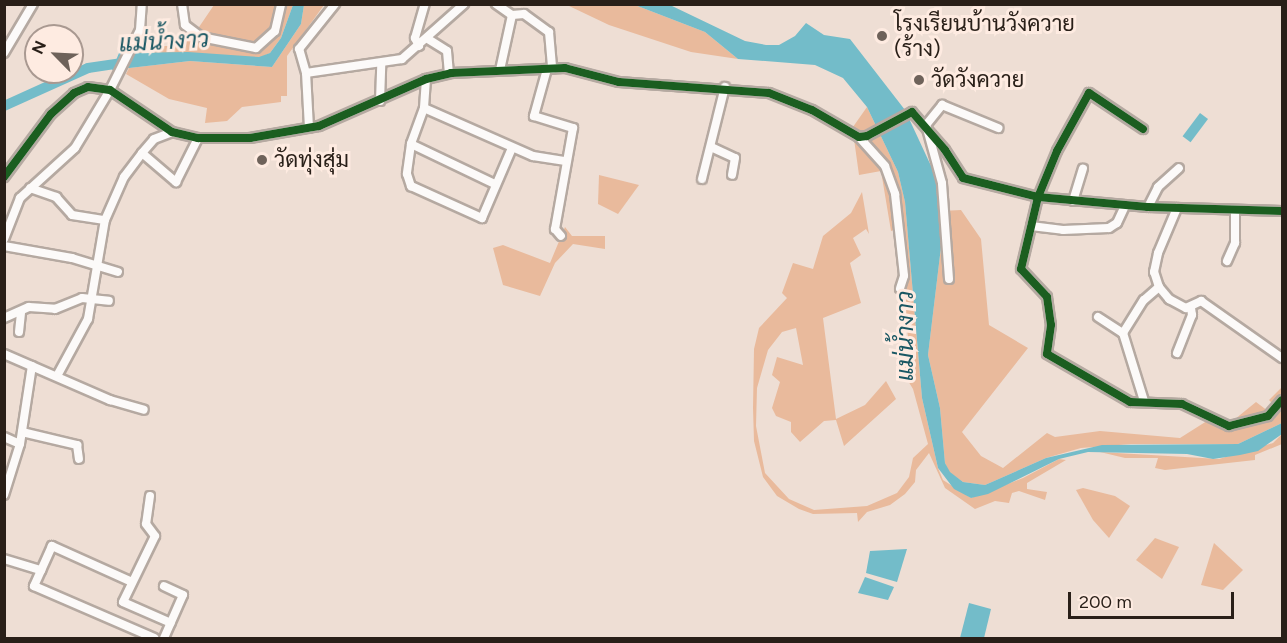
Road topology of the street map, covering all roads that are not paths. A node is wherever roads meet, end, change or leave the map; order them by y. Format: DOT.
graph roads {
  1 [pos="33,4"];
  2 [pos="142,4"];
  3 [pos="182,4"];
  4 [pos="335,4"];
  5 [pos="425,4"];
  6 [pos="464,4"];
  7 [pos="496,4"];
  8 [pos="281,5"];
  9 [pos="512,15"];
  10 [pos="428,39"];
  11 [pos="419,46"];
  12 [pos="4,53"];
  13 [pos="381,64"];
  14 [pos="549,69"];
  15 [pos="500,70"];
  16 [pos="306,73"];
  17 [pos="449,74"];
  18 [pos="426,79"];
  19 [pos="725,87"];
  20 [pos="110,90"];
  21 [pos="380,101"];
  22 [pos="424,108"];
  23 [pos="926,125"];
  24 [pos="309,128"];
  25 [pos="998,128"];
  26 [pos="1143,129"];
  27 [pos="172,132"];
  28 [pos="863,136"];
  29 [pos="198,138"];
  30 [pos="411,144"];
  31 [pos="711,147"];
  32 [pos="512,148"];
  33 [pos="142,153"];
  34 [pos="566,161"];
  35 [pos="1179,168"];
  36 [pos="1083,169"];
  37 [pos="732,175"];
  38 [pos="4,177"];
  39 [pos="702,178"];
  40 [pos="495,184"];
  41 [pos="30,188"];
  42 [pos="1038,197"];
  43 [pos="1073,201"];
  44 [pos="1125,206"];
  45 [pos="1148,207"];
  46 [pos="1177,208"];
  47 [pos="1235,210"];
  48 [pos="1282,211"];
  49 [pos="105,220"];
  50 [pos="1031,226"];
  51 [pos="561,236"];
  52 [pos="4,239"];
  53 [pos="4,246"];
  54 [pos="1227,261"];
  55 [pos="98,266"];
  56 [pos="118,272"];
  57 [pos="949,279"];
  58 [pos="1159,287"];
  59 [pos="900,288"];
  60 [pos="90,298"];
  61 [pos="109,301"];
  62 [pos="1191,308"];
  63 [pos="21,312"];
  64 [pos="1098,317"];
  65 [pos="4,318"];
  66 [pos="19,332"];
  67 [pos="1122,333"];
  68 [pos="1177,353"];
  69 [pos="4,354"];
  70 [pos="1282,358"];
  71 [pos="32,366"];
  72 [pos="57,376"];
  73 [pos="1282,400"];
  74 [pos="1144,401"];
  75 [pos="144,410"];
  76 [pos="22,432"];
  77 [pos="4,437"];
  78 [pos="20,444"];
  79 [pos="79,459"];
  80 [pos="4,495"];
  81 [pos="150,496"];
  82 [pos="4,560"];
  83 [pos="41,570"];
  84 [pos="132,582"];
  85 [pos="164,586"];
  86 [pos="171,623"];
  87 [pos="142,636"];
  88 [pos="154,639"];
  89 [pos="164,639"];
  1 -- 12 [label="street"];
  2 -- 20 [label="street"];
  3 -- 8 [label="street"];
  4 -- 16 [label="street"];
  5 -- 11 [label="street"];
  6 -- 10 [label="street"];
  7 -- 9 [label="street"];
  9 -- 14 [label="street"];
  9 -- 15 [label="street"];
  10 -- 11 [label="street"];
  10 -- 17 [label="street"];
  11 -- 13 [label="street"];
  13 -- 16 [label="street"];
  13 -- 21 [label="street"];
  14 -- 15 [label="street"];
  14 -- 19 [label="street"];
  14 -- 34 [label="street"];
  15 -- 17 [label="street"];
  16 -- 24 [label="street"];
  17 -- 18 [label="street"];
  18 -- 21 [label="street"];
  18 -- 22 [label="street"];
  19 -- 28 [label="street"];
  19 -- 31 [label="street"];
  20 -- 27 [label="street"];
  20 -- 38 [label="street"];
  20 -- 41 [label="street"];
  21 -- 24 [label="street"];
  22 -- 30 [label="street"];
  22 -- 32 [label="street"];
  23 -- 25 [label="street"];
  23 -- 28 [label="street"];
  23 -- 42 [label="street"];
  23 -- 57 [label="street"];
  24 -- 29 [label="street"];
  26 -- 42 [label="street"];
  27 -- 29 [label="street"];
  27 -- 33 [label="street"];
  28 -- 59 [label="street"];
  29 -- 33 [label="street"];
  30 -- 40 [label="street"];
  30 -- 40 [label="street"];
  31 -- 37 [label="street"];
  31 -- 39 [label="street"];
  32 -- 34 [label="street"];
  32 -- 40 [label="street"];
  33 -- 49 [label="street"];
  34 -- 51 [label="street"];
  35 -- 45 [label="street"];
  36 -- 43 [label="street"];
  41 -- 49 [label="street"];
  41 -- 52 [label="street"];
  42 -- 43 [label="street"];
  42 -- 50 [label="street"];
  43 -- 44 [label="street"];
  44 -- 45 [label="street"];
  44 -- 50 [label="street"];
  45 -- 46 [label="street"];
  46 -- 47 [label="street"];
  46 -- 58 [label="street"];
  47 -- 48 [label="street"];
  47 -- 54 [label="street"];
  49 -- 55 [label="street"];
  50 -- 74 [label="street"];
  53 -- 55 [label="street"];
  55 -- 56 [label="street"];
  55 -- 60 [label="street"];
  58 -- 62 [label="street"];
  58 -- 67 [label="street"];
  60 -- 61 [label="street"];
  60 -- 63 [label="street"];
  60 -- 72 [label="street"];
  62 -- 68 [label="street"];
  62 -- 70 [label="street"];
  63 -- 65 [label="street"];
  63 -- 66 [label="street"];
  64 -- 67 [label="street"];
  67 -- 74 [label="street"];
  69 -- 71 [label="street"];
  71 -- 72 [label="street"];
  71 -- 76 [label="street"];
  72 -- 75 [label="street"];
  73 -- 74 [label="street"];
  76 -- 78 [label="street"];
  76 -- 79 [label="street"];
  77 -- 78 [label="street"];
  78 -- 80 [label="street"];
  81 -- 84 [label="street"];
  82 -- 83 [label="street"];
  83 -- 84 [label="street"];
  83 -- 87 [label="street"];
  84 -- 86 [label="street"];
  85 -- 86 [label="street"];
  86 -- 89 [label="street"];
  87 -- 88 [label="street"];
}
